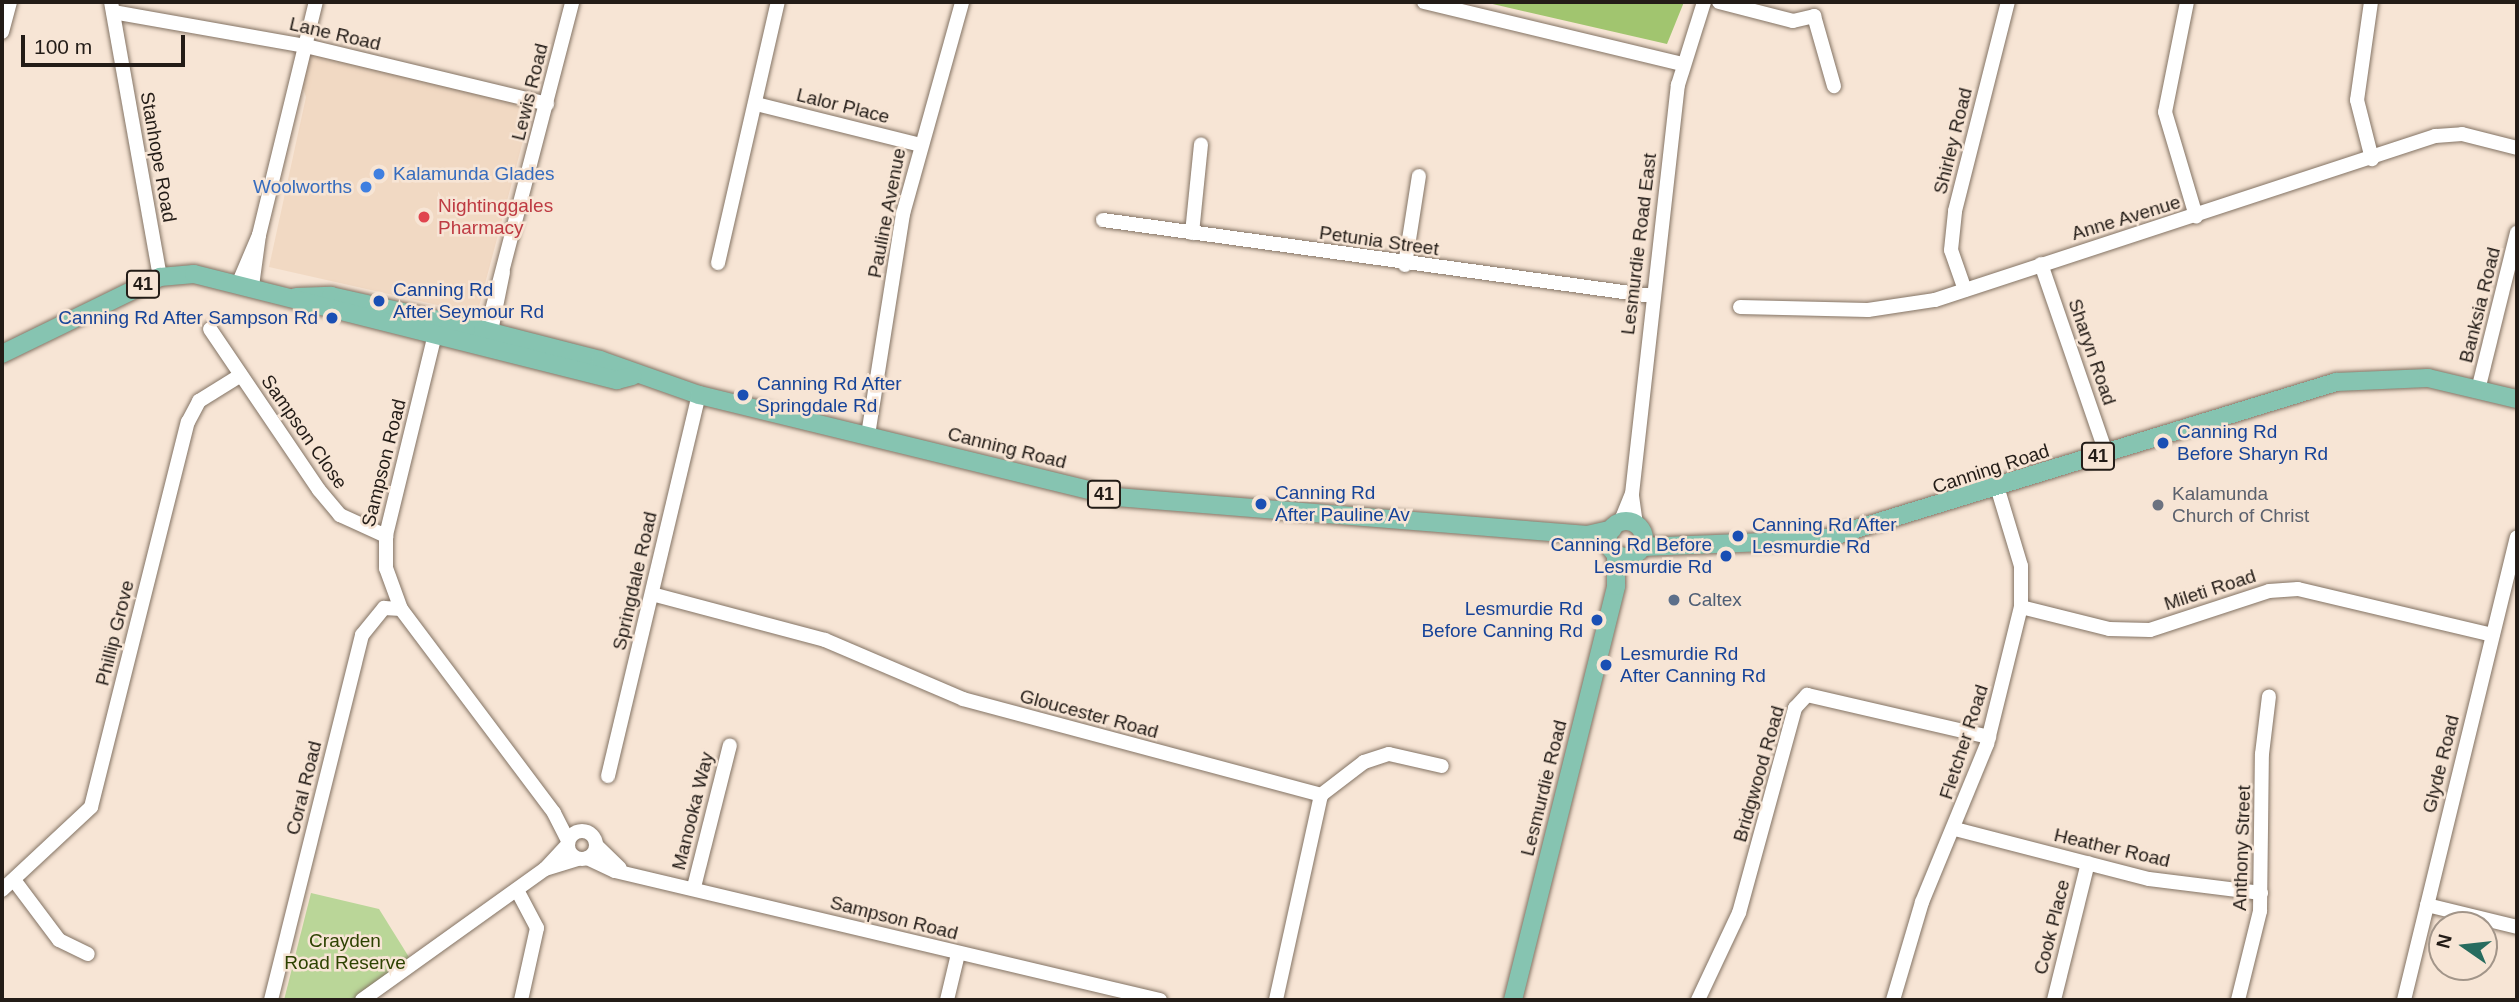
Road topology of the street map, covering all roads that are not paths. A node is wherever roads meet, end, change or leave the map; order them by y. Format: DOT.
graph roads {
  1 [pos="10,2"];
  2 [pos="316,2"];
  3 [pos="572,2"];
  4 [pos="778,2"];
  5 [pos="962,2"];
  6 [pos="1424,2"];
  7 [pos="1704,2"];
  8 [pos="1719,2"];
  9 [pos="2008,2"];
  10 [pos="2187,2"];
  11 [pos="2371,2"];
  12 [pos="112,7"];
  13 [pos="1816,9"];
  14 [pos="2,30"];
  15 [pos="306,46"];
  16 [pos="1683,64"];
  17 [pos="1833,86"];
  18 [pos="547,104"];
  19 [pos="756,104"];
  20 [pos="1201,144"];
  21 [pos="920,145"];
  22 [pos="2517,148"];
  23 [pos="2372,159"];
  24 [pos="1419,176"];
  25 [pos="2196,216"];
  26 [pos="1103,220"];
  27 [pos="1192,233"];
  28 [pos="2517,233"];
  29 [pos="718,263"];
  30 [pos="2042,264"];
  31 [pos="1405,265"];
  32 [pos="160,277"];
  33 [pos="246,284"];
  34 [pos="1965,290"];
  35 [pos="1651,296"];
  36 [pos="1740,307"];
  37 [pos="210,329"];
  38 [pos="437,329"];
  39 [pos="487,337"];
  40 [pos="2,354"];
  41 [pos="241,375"];
  42 [pos="2479,386"];
  43 [pos="699,395"];
  44 [pos="2517,398"];
  45 [pos="868,435"];
  46 [pos="2106,453"];
  47 [pos="1998,489"];
  48 [pos="386,536"];
  49 [pos="1626,538"];
  50 [pos="2517,538"];
  51 [pos="652,594"];
  52 [pos="2021,607"];
  53 [pos="401,608"];
  54 [pos="2493,635"];
  55 [pos="2269,696"];
  56 [pos="1989,737"];
  57 [pos="730,745"];
  58 [pos="1442,766"];
  59 [pos="608,776"];
  60 [pos="1321,795"];
  61 [pos="554,813"];
  62 [pos="1955,828"];
  63 [pos="581,831"];
  64 [pos="568,842"];
  65 [pos="596,845"];
  66 [pos="582,859"];
  67 [pos="2088,863"];
  68 [pos="545,869"];
  69 [pos="620,869"];
  70 [pos="14,880"];
  71 [pos="694,887"];
  72 [pos="2,890"];
  73 [pos="517,890"];
  74 [pos="2261,893"];
  75 [pos="2427,905"];
  76 [pos="2517,927"];
  77 [pos="88,954"];
  78 [pos="958,954"];
  79 [pos="1152,999"];
  80 [pos="271,1000"];
  81 [pos="362,1000"];
  82 [pos="521,1000"];
  83 [pos="947,1000"];
  84 [pos="1276,1000"];
  85 [pos="1513,1000"];
  86 [pos="1698,1000"];
  87 [pos="1893,1000"];
  88 [pos="2054,1000"];
  89 [pos="2238,1000"];
  90 [pos="2404,1000"];
  1 -- 14 [label="street"];
  2 -- 15 [label="street"];
  3 -- 18 [label="street, Lewis Road"];
  4 -- 19 [label="street"];
  5 -- 21 [label="street, Pauline Avenue"];
  6 -- 16 [label="street"];
  7 -- 16 [label="street, Lesmurdie Road East"];
  8 -- 13 [label="street"];
  9 -- 34 [label="street, Shirley Road"];
  10 -- 25 [label="street"];
  11 -- 23 [label="street"];
  12 -- 15 [label="street, Lane Road"];
  12 -- 32 [label="street, Stanhope Road"];
  13 -- 17 [label="street"];
  15 -- 18 [label="street, Lane Road"];
  15 -- 33 [label="street"];
  16 -- 35 [label="street, Lesmurdie Road East"];
  18 -- 39 [label="street, Lewis Road"];
  19 -- 21 [label="street, Lalor Place"];
  19 -- 29 [label="street"];
  20 -- 27 [label="street"];
  21 -- 45 [label="street, Pauline Avenue"];
  22 -- 23 [label="street, Anne Avenue"];
  23 -- 25 [label="street, Anne Avenue"];
  24 -- 31 [label="street"];
  25 -- 30 [label="street, Anne Avenue"];
  26 -- 27 [label="street, Petunia Street"];
  27 -- 31 [label="street, Petunia Street"];
  28 -- 42 [label="street, Banksia Road"];
  30 -- 34 [label="street, Anne Avenue"];
  30 -- 46 [label="street, Sharyn Road"];
  31 -- 35 [label="street, Petunia Street"];
  32 -- 33 [label="main road, Canning Road / 41"];
  32 -- 40 [label="main road, Canning Road / 41"];
  33 -- 38 [label="main road, Canning Road / 41"];
  34 -- 36 [label="street, Anne Avenue"];
  35 -- 49 [label="street, Lesmurdie Road East"];
  37 -- 41 [label="street, Sampson Close"];
  38 -- 39 [label="main road, Canning Road / 41"];
  38 -- 48 [label="street, Sampson Road"];
  39 -- 43 [label="main road, Canning Road / 41"];
  41 -- 48 [label="street, Sampson Close"];
  41 -- 70 [label="street, Phillip Grove"];
  42 -- 44 [label="main road, Canning Road / 41"];
  42 -- 46 [label="main road, Canning Road / 41"];
  43 -- 45 [label="main road, Canning Road / 41"];
  43 -- 51 [label="street, Springdale Road"];
  45 -- 49 [label="main road, Canning Road / 41"];
  46 -- 47 [label="main road, Canning Road / 41"];
  47 -- 49 [label="main road, Canning Road / 41"];
  47 -- 52 [label="street, Fletcher Road"];
  48 -- 53 [label="street, Sampson Road"];
  49 -- 85 [label="main road, Lesmurdie Road"];
  50 -- 54 [label="street, Glyde Road"];
  51 -- 59 [label="street, Springdale Road"];
  51 -- 60 [label="street, Gloucester Road"];
  52 -- 54 [label="street, Mileti Road"];
  52 -- 56 [label="street, Fletcher Road"];
  53 -- 61 [label="street, Sampson Road"];
  53 -- 80 [label="street, Coral Road"];
  54 -- 75 [label="street, Glyde Road"];
  55 -- 74 [label="street, Anthony Street"];
  56 -- 62 [label="street, Fletcher Road"];
  56 -- 86 [label="street, Bridgwood Road"];
  57 -- 71 [label="street, Manooka Way"];
  58 -- 60 [label="street"];
  60 -- 84 [label="street"];
  61 -- 63 [label="street, Sampson Road"];
  61 -- 64 [label="street, Sampson Road"];
  62 -- 67 [label="street, Heather Road"];
  62 -- 87 [label="street, Fletcher Road"];
  63 -- 64 [label="street"];
  63 -- 65 [label="street, Sampson Road"];
  64 -- 66 [label="street, Sampson Road"];
  64 -- 68 [label="street"];
  65 -- 66 [label="street"];
  65 -- 69 [label="street"];
  66 -- 68 [label="street"];
  66 -- 69 [label="street, Sampson Road"];
  67 -- 74 [label="street, Heather Road"];
  67 -- 88 [label="street, Cook Place"];
  68 -- 73 [label="street"];
  69 -- 71 [label="street, Sampson Road"];
  70 -- 72 [label="street, Phillip Grove"];
  70 -- 77 [label="street"];
  71 -- 78 [label="street, Sampson Road"];
  73 -- 81 [label="street"];
  73 -- 82 [label="street"];
  74 -- 89 [label="street, Anthony Street"];
  75 -- 76 [label="street"];
  75 -- 90 [label="street, Glyde Road"];
  78 -- 79 [label="street, Sampson Road"];
  78 -- 83 [label="street"];
}
